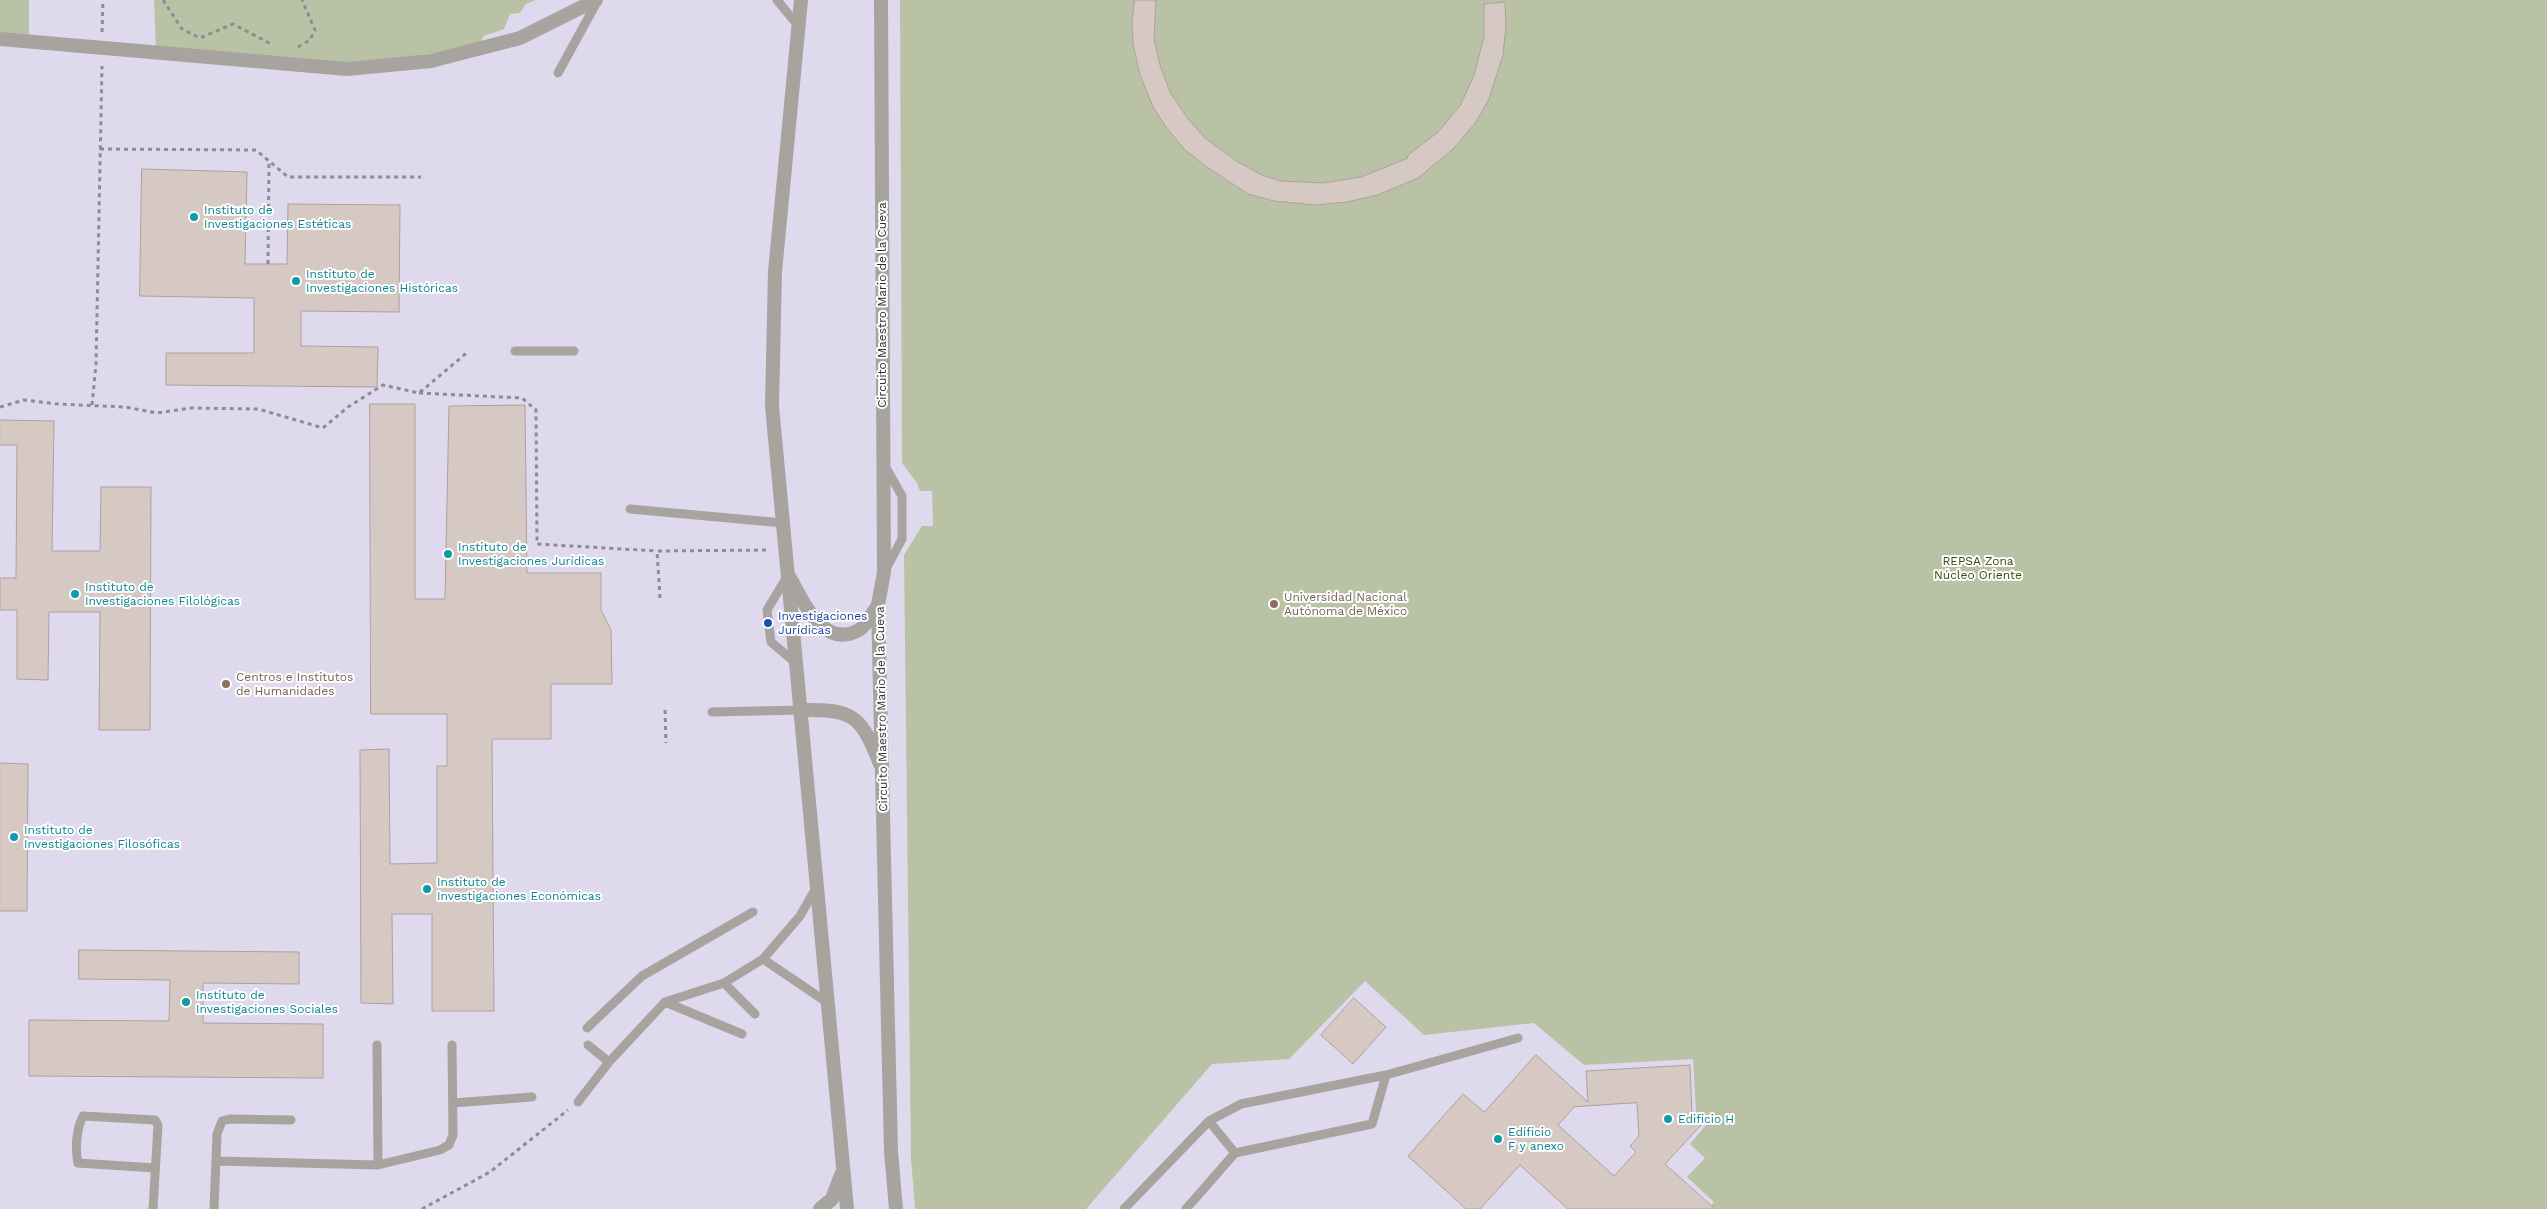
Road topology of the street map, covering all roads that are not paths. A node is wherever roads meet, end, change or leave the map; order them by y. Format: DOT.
graph roads {
  1 [pos="597,0"];
  2 [pos="777,0"];
  3 [pos="801,0"];
  4 [pos="881,0"];
  5 [pos="799,28"];
  6 [pos="0,39"];
  7 [pos="558,73"];
  8 [pos="515,351"];
  9 [pos="574,351"];
  10 [pos="630,509"];
  11 [pos="783,522"];
  12 [pos="788,575"];
  13 [pos="878,605"];
  14 [pos="796,663"];
  15 [pos="801,710"];
  16 [pos="712,712"];
  17 [pos="884,772"];
  18 [pos="816,888"];
  19 [pos="753,912"];
  20 [pos="763,959"];
  21 [pos="724,983"];
  22 [pos="665,1002"];
  23 [pos="828,1003"];
  24 [pos="755,1014"];
  25 [pos="587,1028"];
  26 [pos="742,1034"];
  27 [pos="1518,1038"];
  28 [pos="377,1045"];
  29 [pos="452,1045"];
  30 [pos="588,1045"];
  31 [pos="609,1062"];
  32 [pos="1386,1075"];
  33 [pos="532,1097"];
  34 [pos="578,1102"];
  35 [pos="453,1103"];
  36 [pos="291,1120"];
  37 [pos="1209,1121"];
  38 [pos="1235,1153"];
  39 [pos="216,1161"];
  40 [pos="378,1165"];
  41 [pos="155,1168"];
  42 [pos="843,1170"];
  43 [pos="153,1209"];
  44 [pos="214,1209"];
  45 [pos="820,1209"];
  46 [pos="847,1209"];
  47 [pos="896,1209"];
  48 [pos="1124,1209"];
  49 [pos="1186,1209"];
  1 -- 6 [label="street"];
  1 -- 7 [label="lane"];
  2 -- 5 [label="lane"];
  3 -- 5 [label="street"];
  4 -- 13 [label="street, Circuito Maestro Mario de la Cueva"];
  5 -- 11 [label="street"];
  8 -- 9 [label="lane"];
  10 -- 11 [label="lane"];
  11 -- 12 [label="street"];
  12 -- 13 [label="street"];
  12 -- 14 [label="street"];
  12 -- 14 [label="lane"];
  13 -- 17 [label="street, Circuito Maestro Mario de la Cueva"];
  14 -- 15 [label="street"];
  15 -- 16 [label="lane"];
  15 -- 17 [label="street"];
  15 -- 18 [label="street"];
  17 -- 47 [label="street, Circuito Maestro Mario de la Cueva"];
  18 -- 20 [label="lane"];
  18 -- 23 [label="street"];
  19 -- 25 [label="lane"];
  20 -- 21 [label="lane"];
  20 -- 23 [label="lane"];
  21 -- 22 [label="lane"];
  21 -- 24 [label="lane"];
  22 -- 26 [label="lane"];
  22 -- 31 [label="lane"];
  23 -- 42 [label="street"];
  27 -- 32 [label="lane"];
  28 -- 40 [label="lane"];
  29 -- 35 [label="lane"];
  30 -- 31 [label="lane"];
  31 -- 34 [label="lane"];
  32 -- 37 [label="lane"];
  32 -- 38 [label="lane"];
  33 -- 35 [label="lane"];
  35 -- 40 [label="lane"];
  36 -- 39 [label="lane"];
  37 -- 38 [label="lane"];
  37 -- 48 [label="lane"];
  38 -- 49 [label="lane"];
  39 -- 40 [label="lane"];
  39 -- 44 [label="lane"];
  41 -- 41 [label="lane"];
  41 -- 43 [label="lane"];
  42 -- 45 [label="street"];
  42 -- 46 [label="street"];
}
